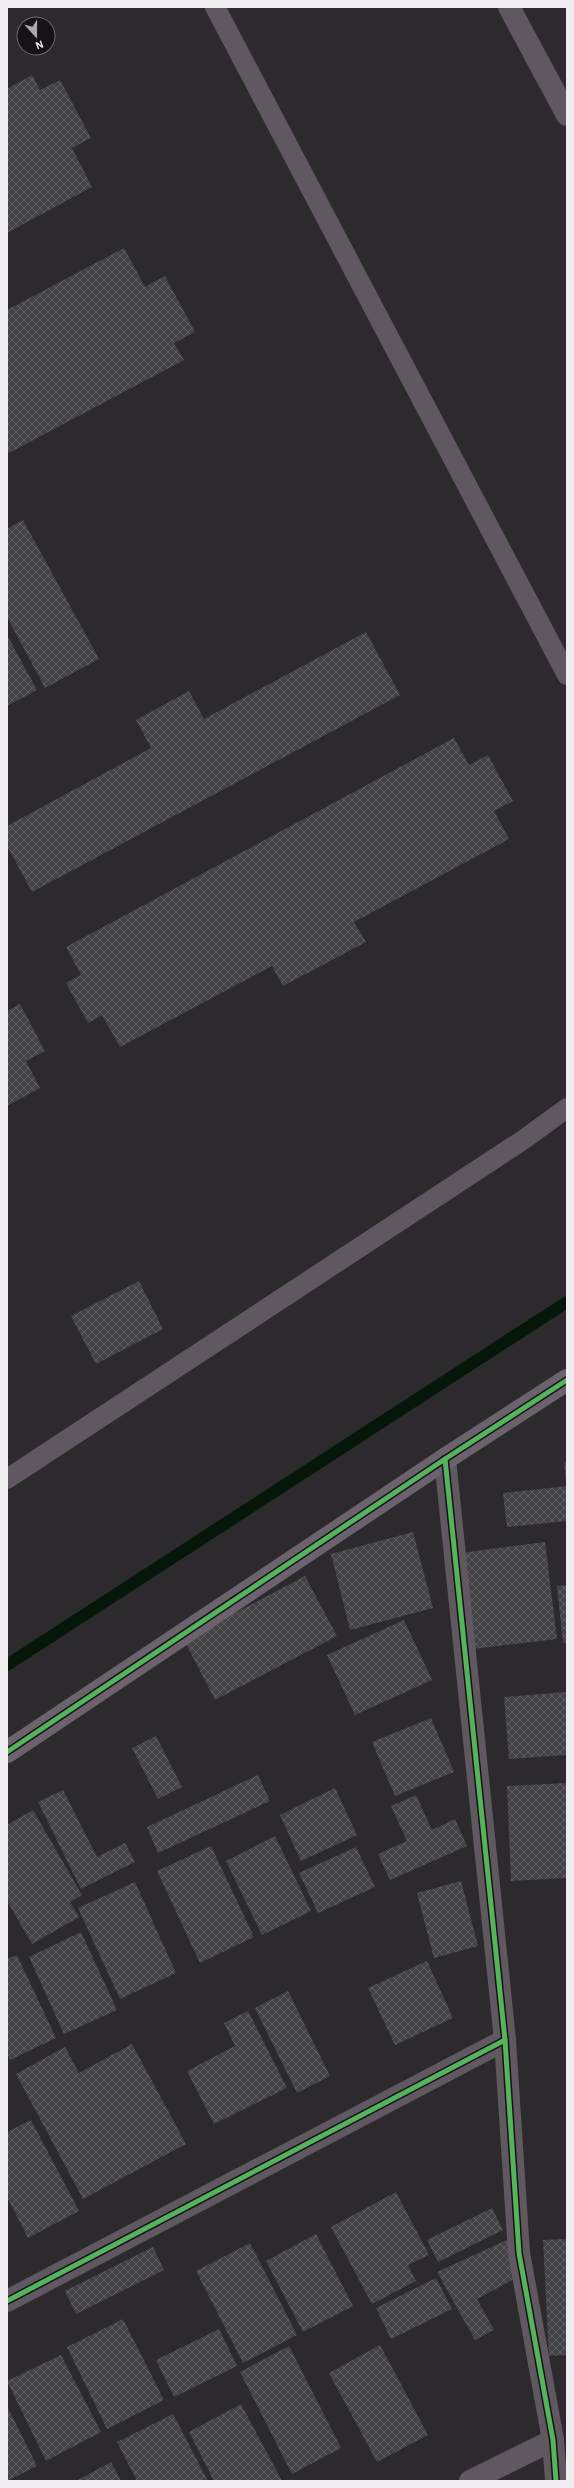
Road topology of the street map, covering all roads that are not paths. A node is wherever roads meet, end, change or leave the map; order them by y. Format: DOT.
graph roads {
  1 [pos="215,7"];
  2 [pos="509,7"];
  3 [pos="567,115"];
  4 [pos="567,675"];
  5 [pos="567,1108"];
  6 [pos="567,1380"];
  7 [pos="445,1459"];
  8 [pos="7,1479"];
  9 [pos="7,1752"];
  10 [pos="505,2040"];
  11 [pos="7,2302"];
  12 [pos="553,2440"];
  13 [pos="470,2481"];
  14 [pos="556,2481"];
  1 -- 4 [label="lane"];
  2 -- 3 [label="street"];
  5 -- 8 [label="lane"];
  6 -- 7 [label="street"];
  7 -- 9 [label="street"];
  7 -- 10 [label="street"];
  10 -- 11 [label="street"];
  10 -- 12 [label="street"];
  12 -- 13 [label="street"];
  12 -- 14 [label="street"];
}
